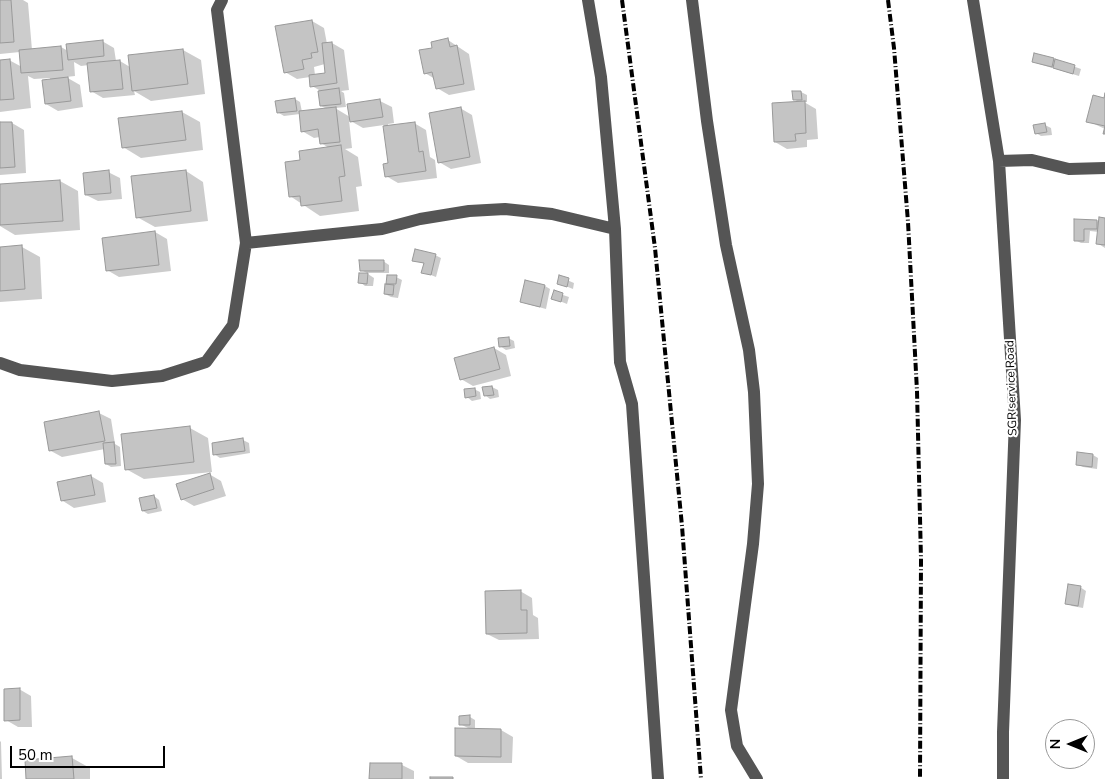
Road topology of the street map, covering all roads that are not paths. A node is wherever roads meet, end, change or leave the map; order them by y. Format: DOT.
graph roads {
  1 [pos="222,0"];
  2 [pos="588,0"];
  3 [pos="692,0"];
  4 [pos="973,0"];
  5 [pos="999,161"];
  6 [pos="1105,168"];
  7 [pos="614,229"];
  8 [pos="246,243"];
  9 [pos="0,363"];
  10 [pos="658,779"];
  11 [pos="757,779"];
  12 [pos="1003,779"];
  1 -- 8 [label="street"];
  2 -- 7 [label="street"];
  3 -- 11 [label="street"];
  4 -- 5 [label="street, SGR service Road"];
  5 -- 6 [label="street"];
  5 -- 12 [label="street, SGR service Road"];
  7 -- 8 [label="street"];
  7 -- 10 [label="street"];
  8 -- 9 [label="street"];
}
